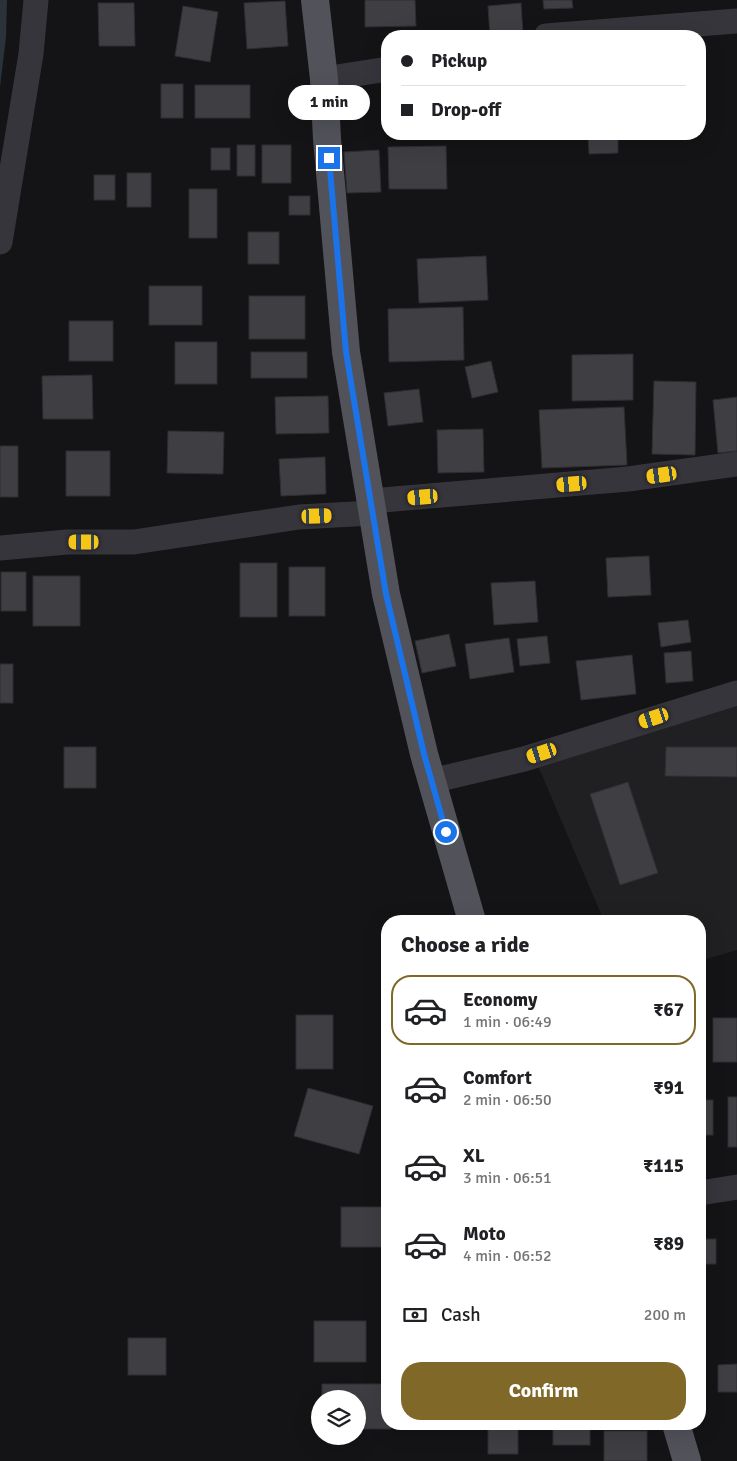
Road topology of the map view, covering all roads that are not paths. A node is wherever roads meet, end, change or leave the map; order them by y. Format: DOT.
graph roads {
  1 [pos="36,0"];
  2 [pos="315,0"];
  3 [pos="737,21"];
  4 [pos="622,30"];
  5 [pos="381,70"];
  6 [pos="324,79"];
  7 [pos="0,242"];
  8 [pos="737,464"];
  9 [pos="371,507"];
  10 [pos="0,548"];
  11 [pos="737,693"];
  12 [pos="432,781"];
  13 [pos="470,915"];
  14 [pos="737,1187"];
  15 [pos="706,1192"];
  16 [pos="678,1430"];
  17 [pos="687,1461"];
  1 -- 7 [label="street"];
  2 -- 6 [label="main road"];
  3 -- 4 [label="street"];
  5 -- 6 [label="street"];
  6 -- 9 [label="main road"];
  8 -- 9 [label="street"];
  9 -- 10 [label="street"];
  9 -- 12 [label="main road"];
  11 -- 12 [label="street"];
  12 -- 13 [label="main road"];
  14 -- 15 [label="street"];
  16 -- 17 [label="main road"];
}
